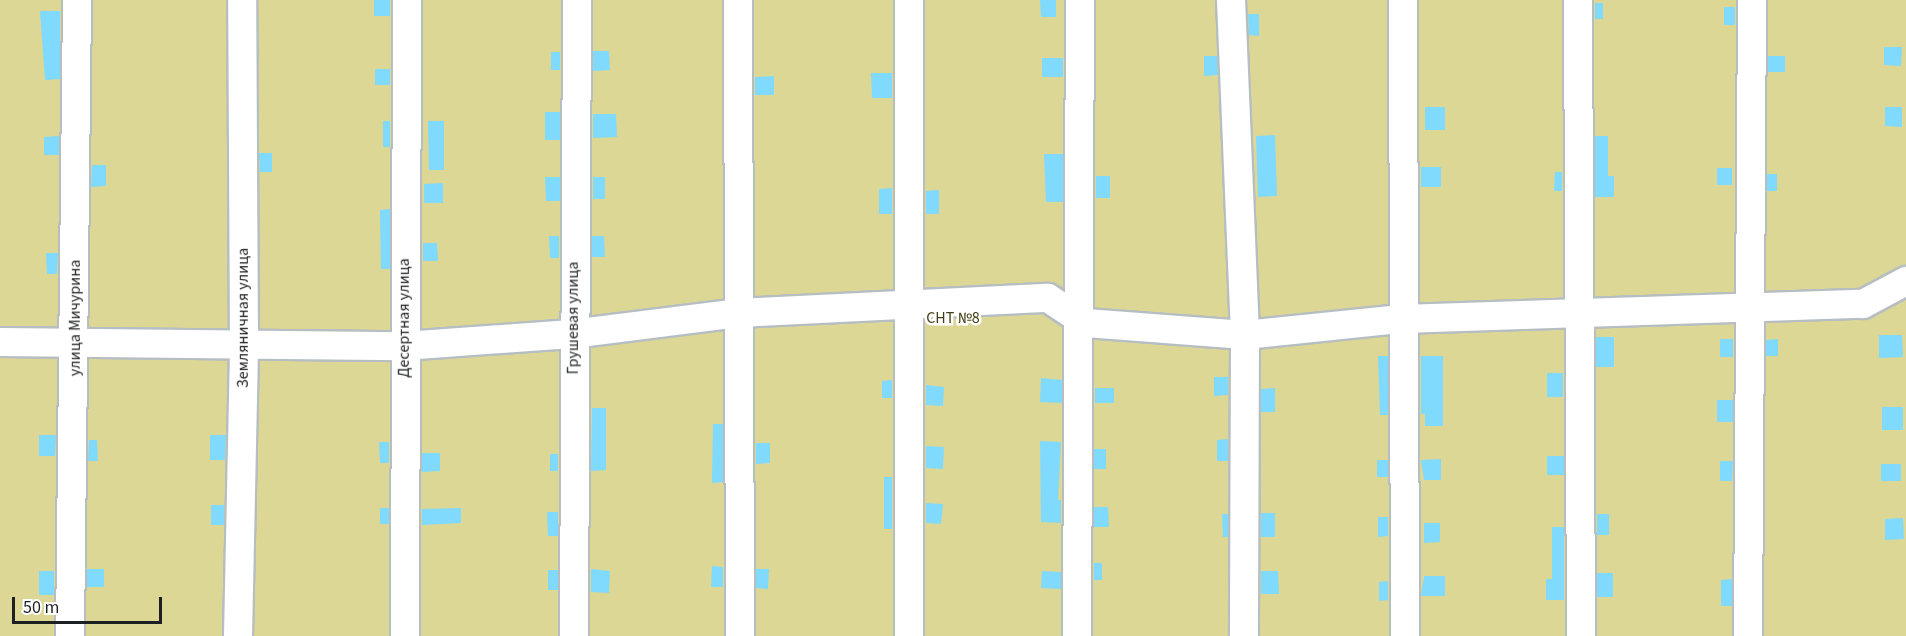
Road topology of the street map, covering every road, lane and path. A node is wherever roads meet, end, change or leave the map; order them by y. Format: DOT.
graph roads {
  1 [pos="77,0"];
  2 [pos="242,0"];
  3 [pos="407,0"];
  4 [pos="577,0"];
  5 [pos="738,0"];
  6 [pos="909,0"];
  7 [pos="1080,0"];
  8 [pos="1231,0"];
  9 [pos="1403,0"];
  10 [pos="1578,0"];
  11 [pos="1752,0"];
  12 [pos="1906,281"];
  13 [pos="910,303"];
  14 [pos="1752,307"];
  15 [pos="738,313"];
  16 [pos="1579,316"];
  17 [pos="1080,319"];
  18 [pos="1401,319"];
  19 [pos="572,334"];
  20 [pos="1245,335"];
  21 [pos="0,342"];
  22 [pos="76,344"];
  23 [pos="404,346"];
  24 [pos="244,347"];
  25 [pos="70,636"];
  26 [pos="238,636"];
  27 [pos="405,636"];
  28 [pos="574,636"];
  29 [pos="740,636"];
  30 [pos="909,636"];
  31 [pos="1077,636"];
  32 [pos="1244,636"];
  33 [pos="1405,636"];
  34 [pos="1581,636"];
  35 [pos="1748,636"];
  1 -- 22 [label="street, улица Мичурина"];
  2 -- 24 [label="street, Земляничная улица"];
  3 -- 23 [label="street, Десертная улица"];
  4 -- 19 [label="street, Грушевая улица"];
  5 -- 15 [label="street"];
  6 -- 13 [label="street"];
  7 -- 17 [label="street"];
  8 -- 20 [label="street"];
  9 -- 18 [label="street"];
  10 -- 16 [label="street"];
  11 -- 14 [label="street"];
  12 -- 14 [label="street"];
  13 -- 15 [label="street"];
  13 -- 17 [label="street"];
  13 -- 30 [label="street"];
  14 -- 16 [label="street"];
  14 -- 35 [label="street"];
  15 -- 19 [label="street"];
  15 -- 29 [label="street"];
  16 -- 18 [label="street"];
  16 -- 34 [label="street"];
  17 -- 20 [label="street"];
  17 -- 31 [label="street"];
  18 -- 20 [label="street"];
  18 -- 33 [label="street"];
  19 -- 23 [label="street"];
  19 -- 28 [label="street, Грушевая улица"];
  20 -- 32 [label="street"];
  21 -- 22 [label="street"];
  22 -- 24 [label="street"];
  22 -- 25 [label="street, улица Мичурина"];
  23 -- 24 [label="street"];
  23 -- 27 [label="street, Десертная улица"];
  24 -- 26 [label="street, Земляничная улица"];
}
